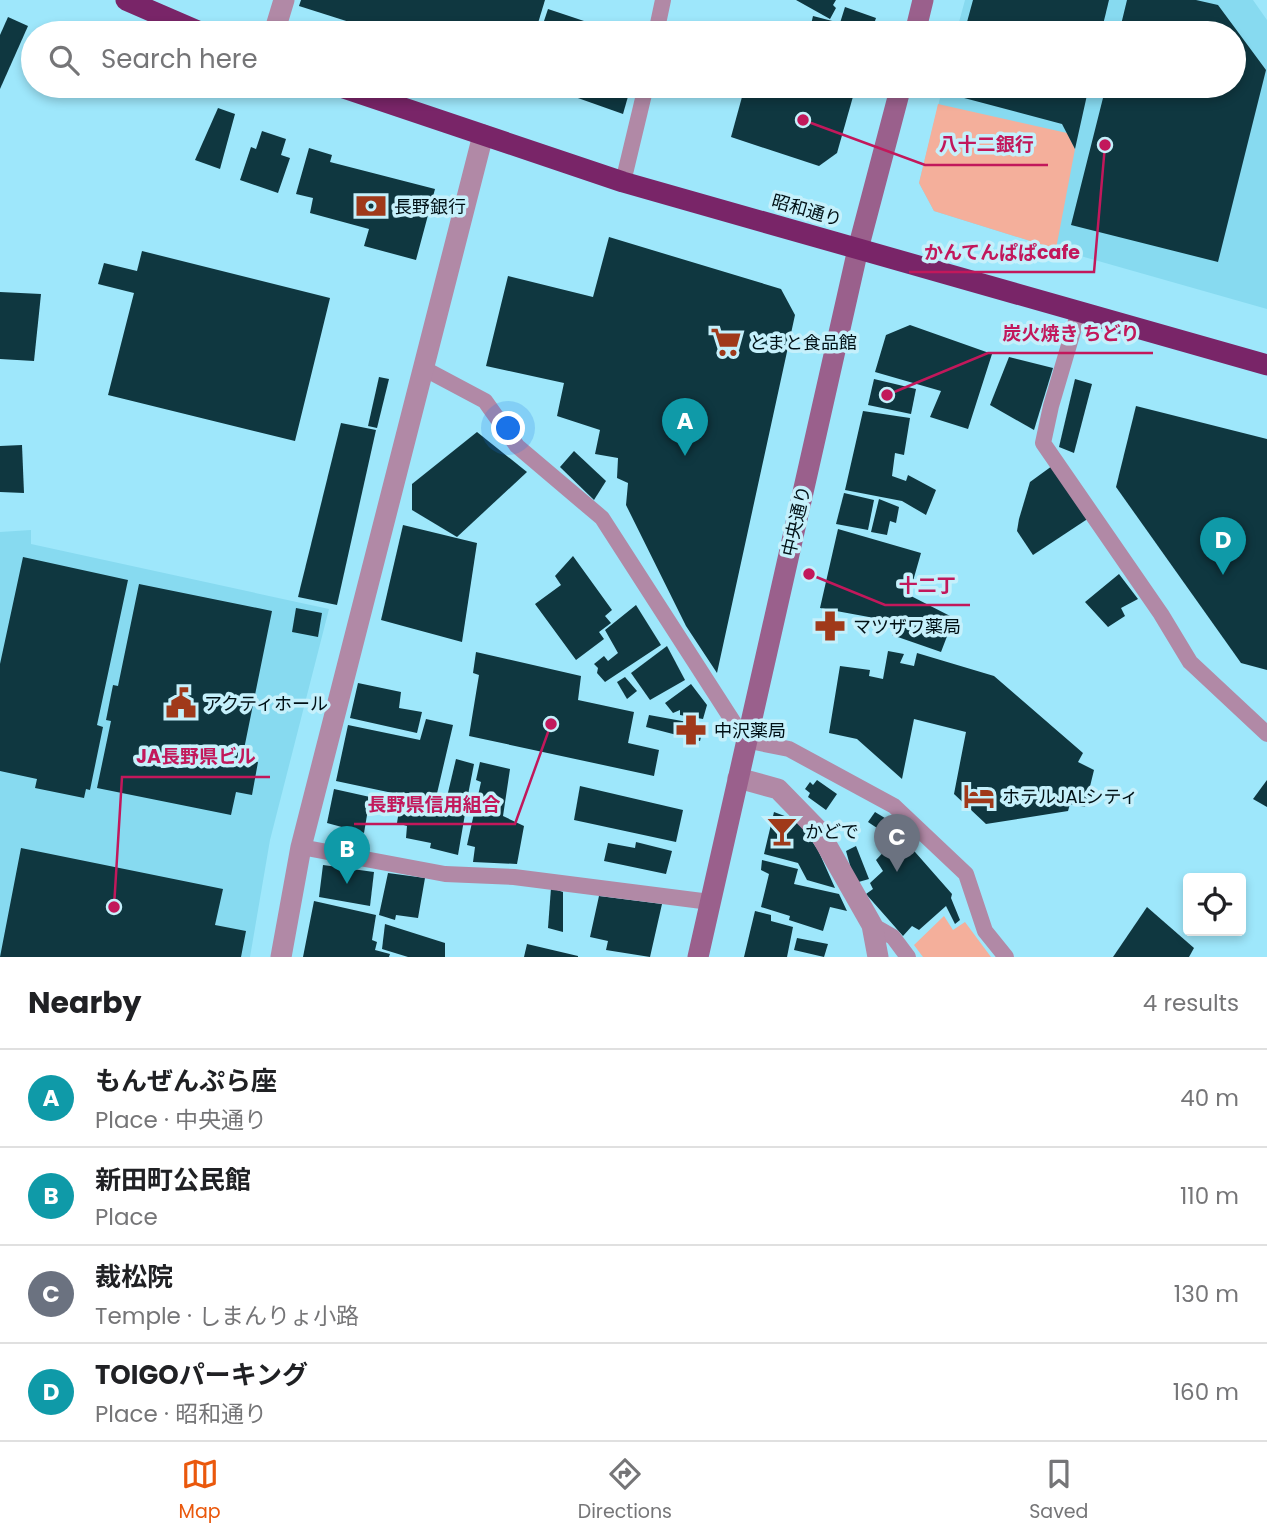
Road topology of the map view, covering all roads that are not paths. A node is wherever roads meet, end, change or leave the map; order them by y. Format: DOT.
graph roads {
  1 [pos="126,0"];
  2 [pos="284,0"];
  3 [pos="663,0"];
  4 [pos="923,0"];
  5 [pos="174,21"];
  6 [pos="278,21"];
  7 [pos="659,21"];
  8 [pos="918,21"];
  9 [pos="374,98"];
  10 [pos="643,98"];
  11 [pos="898,98"];
  12 [pos="483,135"];
  13 [pos="622,182"];
  14 [pos="858,249"];
  15 [pos="1079,311"];
  16 [pos="1267,365"];
  17 [pos="423,369"];
  18 [pos="1267,734"];
  19 [pos="746,740"];
  20 [pos="738,778"];
  21 [pos="301,847"];
  22 [pos="710,902"];
  23 [pos="872,925"];
  24 [pos="281,957"];
  25 [pos="698,957"];
  26 [pos="878,957"];
  27 [pos="908,957"];
  28 [pos="1006,957"];
  1 -- 5 [label="highway"];
  2 -- 6 [label="street"];
  3 -- 7 [label="lane"];
  4 -- 8 [label="street"];
  9 -- 12 [label="highway, 昭和通り"];
  10 -- 13 [label="lane"];
  11 -- 14 [label="street, 中央通り"];
  12 -- 13 [label="highway, 昭和通り"];
  12 -- 17 [label="street"];
  13 -- 14 [label="highway, 昭和通り"];
  14 -- 15 [label="highway, 昭和通り"];
  14 -- 19 [label="street, 中央通り"];
  15 -- 16 [label="highway, 昭和通り"];
  15 -- 18 [label="lane"];
  17 -- 19 [label="lane"];
  17 -- 21 [label="street"];
  19 -- 20 [label="street, 中央通り"];
  19 -- 28 [label="lane"];
  20 -- 22 [label="street, 中央通り"];
  20 -- 23 [label="street"];
  21 -- 22 [label="lane"];
  21 -- 24 [label="street"];
  22 -- 25 [label="street, 中央通り"];
  23 -- 26 [label="street"];
  23 -- 27 [label="lane"];
}
